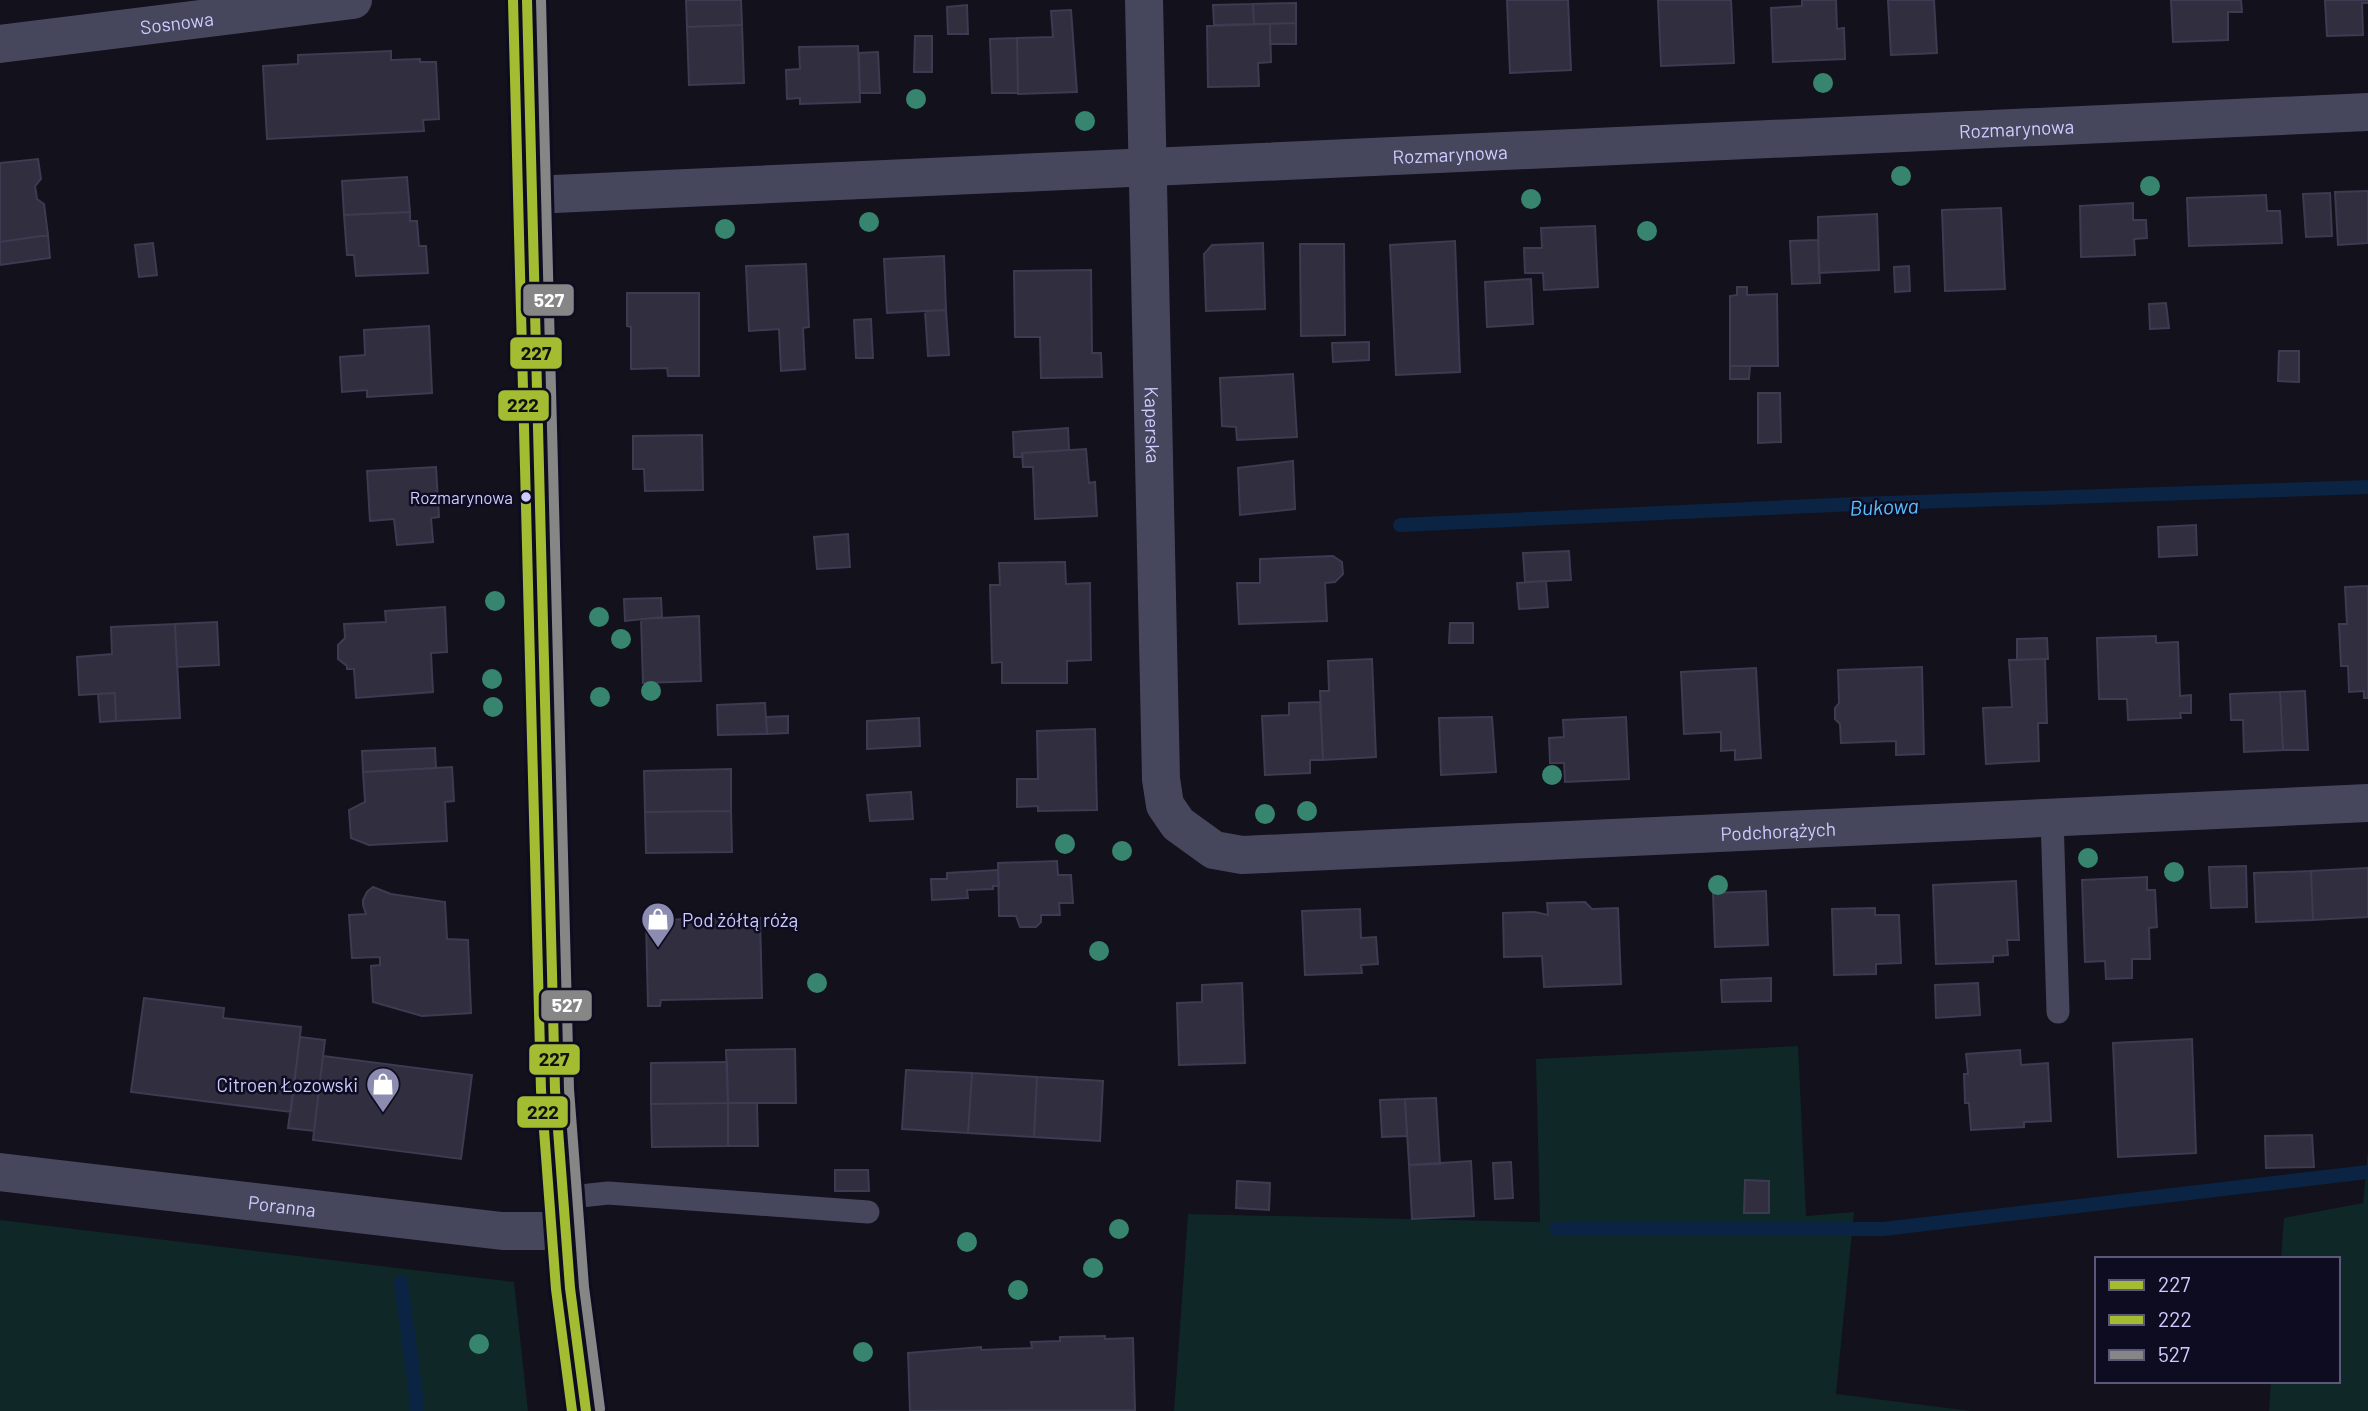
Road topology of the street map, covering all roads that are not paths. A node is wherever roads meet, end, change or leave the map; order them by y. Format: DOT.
graph roads {
  1 [pos="353,0"];
  2 [pos="527,0"];
  3 [pos="1144,0"];
  4 [pos="0,44"];
  5 [pos="2368,112"];
  6 [pos="1148,167"];
  7 [pos="532,195"];
  8 [pos="2368,803"];
  9 [pos="2052,817"];
  10 [pos="1194,838"];
  11 [pos="2058,1012"];
  12 [pos="0,1172"];
  13 [pos="868,1212"];
  14 [pos="563,1214"];
  15 [pos="586,1411"];
  1 -- 4 [label="street, Sosnowa"];
  2 -- 7 [label="street"];
  3 -- 6 [label="street, Kaperska"];
  5 -- 6 [label="street, Rozmarynowa"];
  6 -- 7 [label="street, Rozmarynowa"];
  6 -- 10 [label="street, Kaperska"];
  7 -- 14 [label="street"];
  8 -- 9 [label="street, Podchorążych"];
  9 -- 10 [label="street, Podchorążych"];
  9 -- 11 [label="lane"];
  12 -- 14 [label="street, Poranna"];
  13 -- 14 [label="lane"];
  14 -- 15 [label="street"];
}
